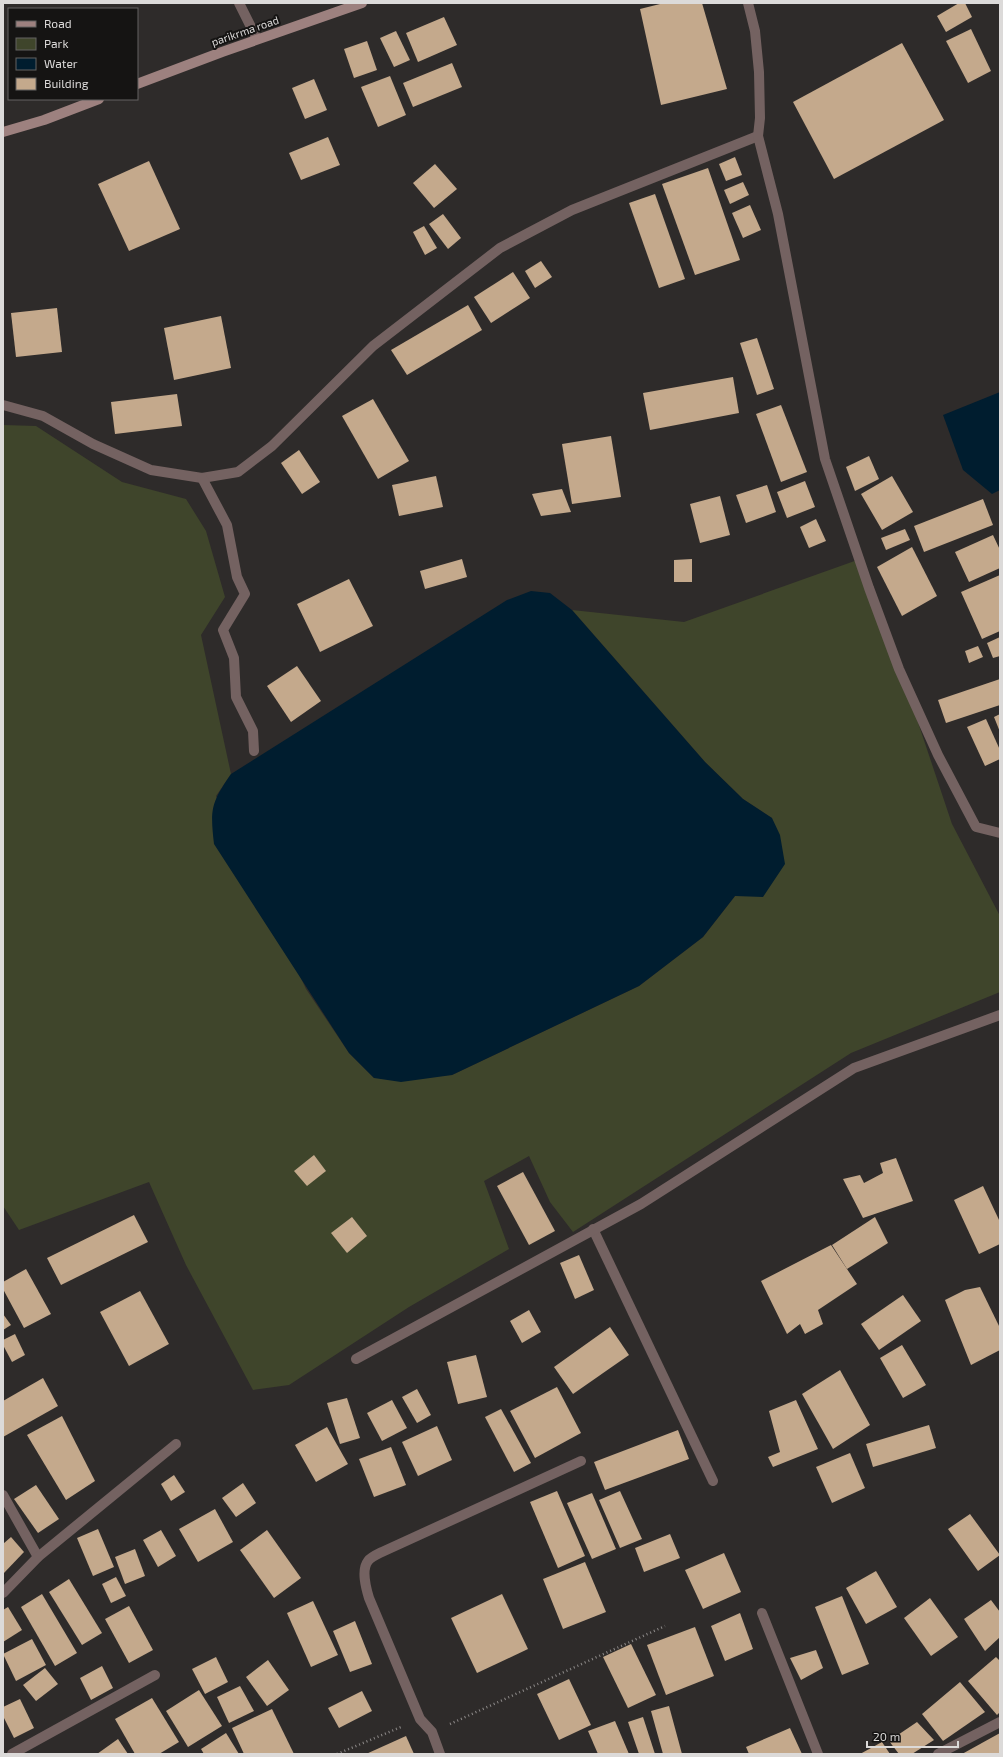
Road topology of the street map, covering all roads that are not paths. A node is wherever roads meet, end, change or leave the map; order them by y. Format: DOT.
graph roads {
  1 [pos="239,3"];
  2 [pos="362,3"];
  3 [pos="748,3"];
  4 [pos="257,39"];
  5 [pos="138,84"];
  6 [pos="96,100"];
  7 [pos="3,132"];
  8 [pos="758,136"];
  9 [pos="3,405"];
  10 [pos="202,478"];
  11 [pos="254,751"];
  12 [pos="1000,833"];
  13 [pos="1000,1015"];
  14 [pos="593,1229"];
  15 [pos="356,1359"];
  16 [pos="176,1444"];
  17 [pos="581,1461"];
  18 [pos="713,1481"];
  19 [pos="3,1494"];
  20 [pos="38,1557"];
  21 [pos="3,1593"];
  22 [pos="762,1613"];
  23 [pos="155,1675"];
  24 [pos="1000,1722"];
  25 [pos="12,1754"];
  26 [pos="440,1754"];
  27 [pos="818,1754"];
  28 [pos="938,1754"];
  1 -- 4 [label="street"];
  2 -- 4 [label="street, parikrma road"];
  3 -- 8 [label="street"];
  4 -- 5 [label="street, parikrma road"];
  6 -- 7 [label="street"];
  8 -- 10 [label="street"];
  8 -- 12 [label="street"];
  9 -- 10 [label="street"];
  10 -- 11 [label="street"];
  13 -- 14 [label="street"];
  14 -- 15 [label="street"];
  14 -- 18 [label="street"];
  16 -- 20 [label="street"];
  17 -- 26 [label="street"];
  19 -- 20 [label="street"];
  20 -- 21 [label="street"];
  22 -- 27 [label="street"];
  23 -- 25 [label="street"];
  24 -- 28 [label="street"];
}
